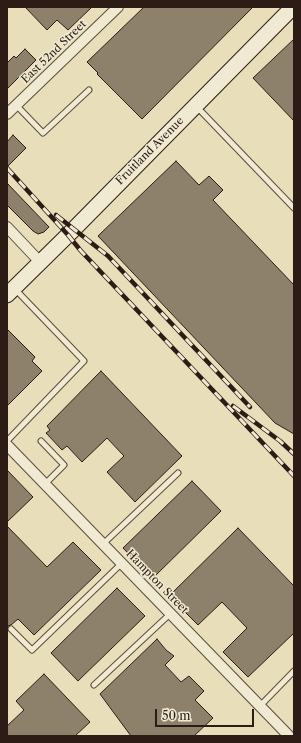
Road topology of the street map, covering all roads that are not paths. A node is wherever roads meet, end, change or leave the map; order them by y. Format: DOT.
graph roads {
  1 [pos="118,7"];
  2 [pos="293,7"];
  3 [pos="89,90"];
  4 [pos="16,105"];
  5 [pos="195,106"];
  6 [pos="7,114"];
  7 [pos="294,208"];
  8 [pos="7,228"];
  9 [pos="40,262"];
  10 [pos="11,291"];
  11 [pos="7,441"];
  12 [pos="41,441"];
  13 [pos="7,445"];
  14 [pos="178,473"];
  15 [pos="45,484"];
  16 [pos="103,544"];
  17 [pos="122,563"];
  18 [pos="170,614"];
  19 [pos="11,629"];
  20 [pos="294,671"];
  21 [pos="94,685"];
  22 [pos="260,706"];
  23 [pos="289,736"];
  1 -- 4 [label="street, East 52nd Street"];
  2 -- 5 [label="street, Fruitland Avenue"];
  3 -- 4 [label="lane"];
  4 -- 6 [label="street, East 52nd Street"];
  5 -- 7 [label="lane"];
  5 -- 9 [label="street, Fruitland Avenue"];
  8 -- 9 [label="street"];
  9 -- 10 [label="street, Fruitland Avenue"];
  10 -- 11 [label="lane"];
  12 -- 15 [label="lane"];
  13 -- 15 [label="street, Hampton Street"];
  14 -- 16 [label="lane"];
  15 -- 16 [label="street, Hampton Street"];
  16 -- 17 [label="street, Hampton Street"];
  17 -- 18 [label="street, Hampton Street"];
  17 -- 19 [label="lane"];
  18 -- 21 [label="lane"];
  18 -- 22 [label="street, Hampton Street"];
  20 -- 22 [label="lane"];
  22 -- 23 [label="street, Hampton Street"];
}
